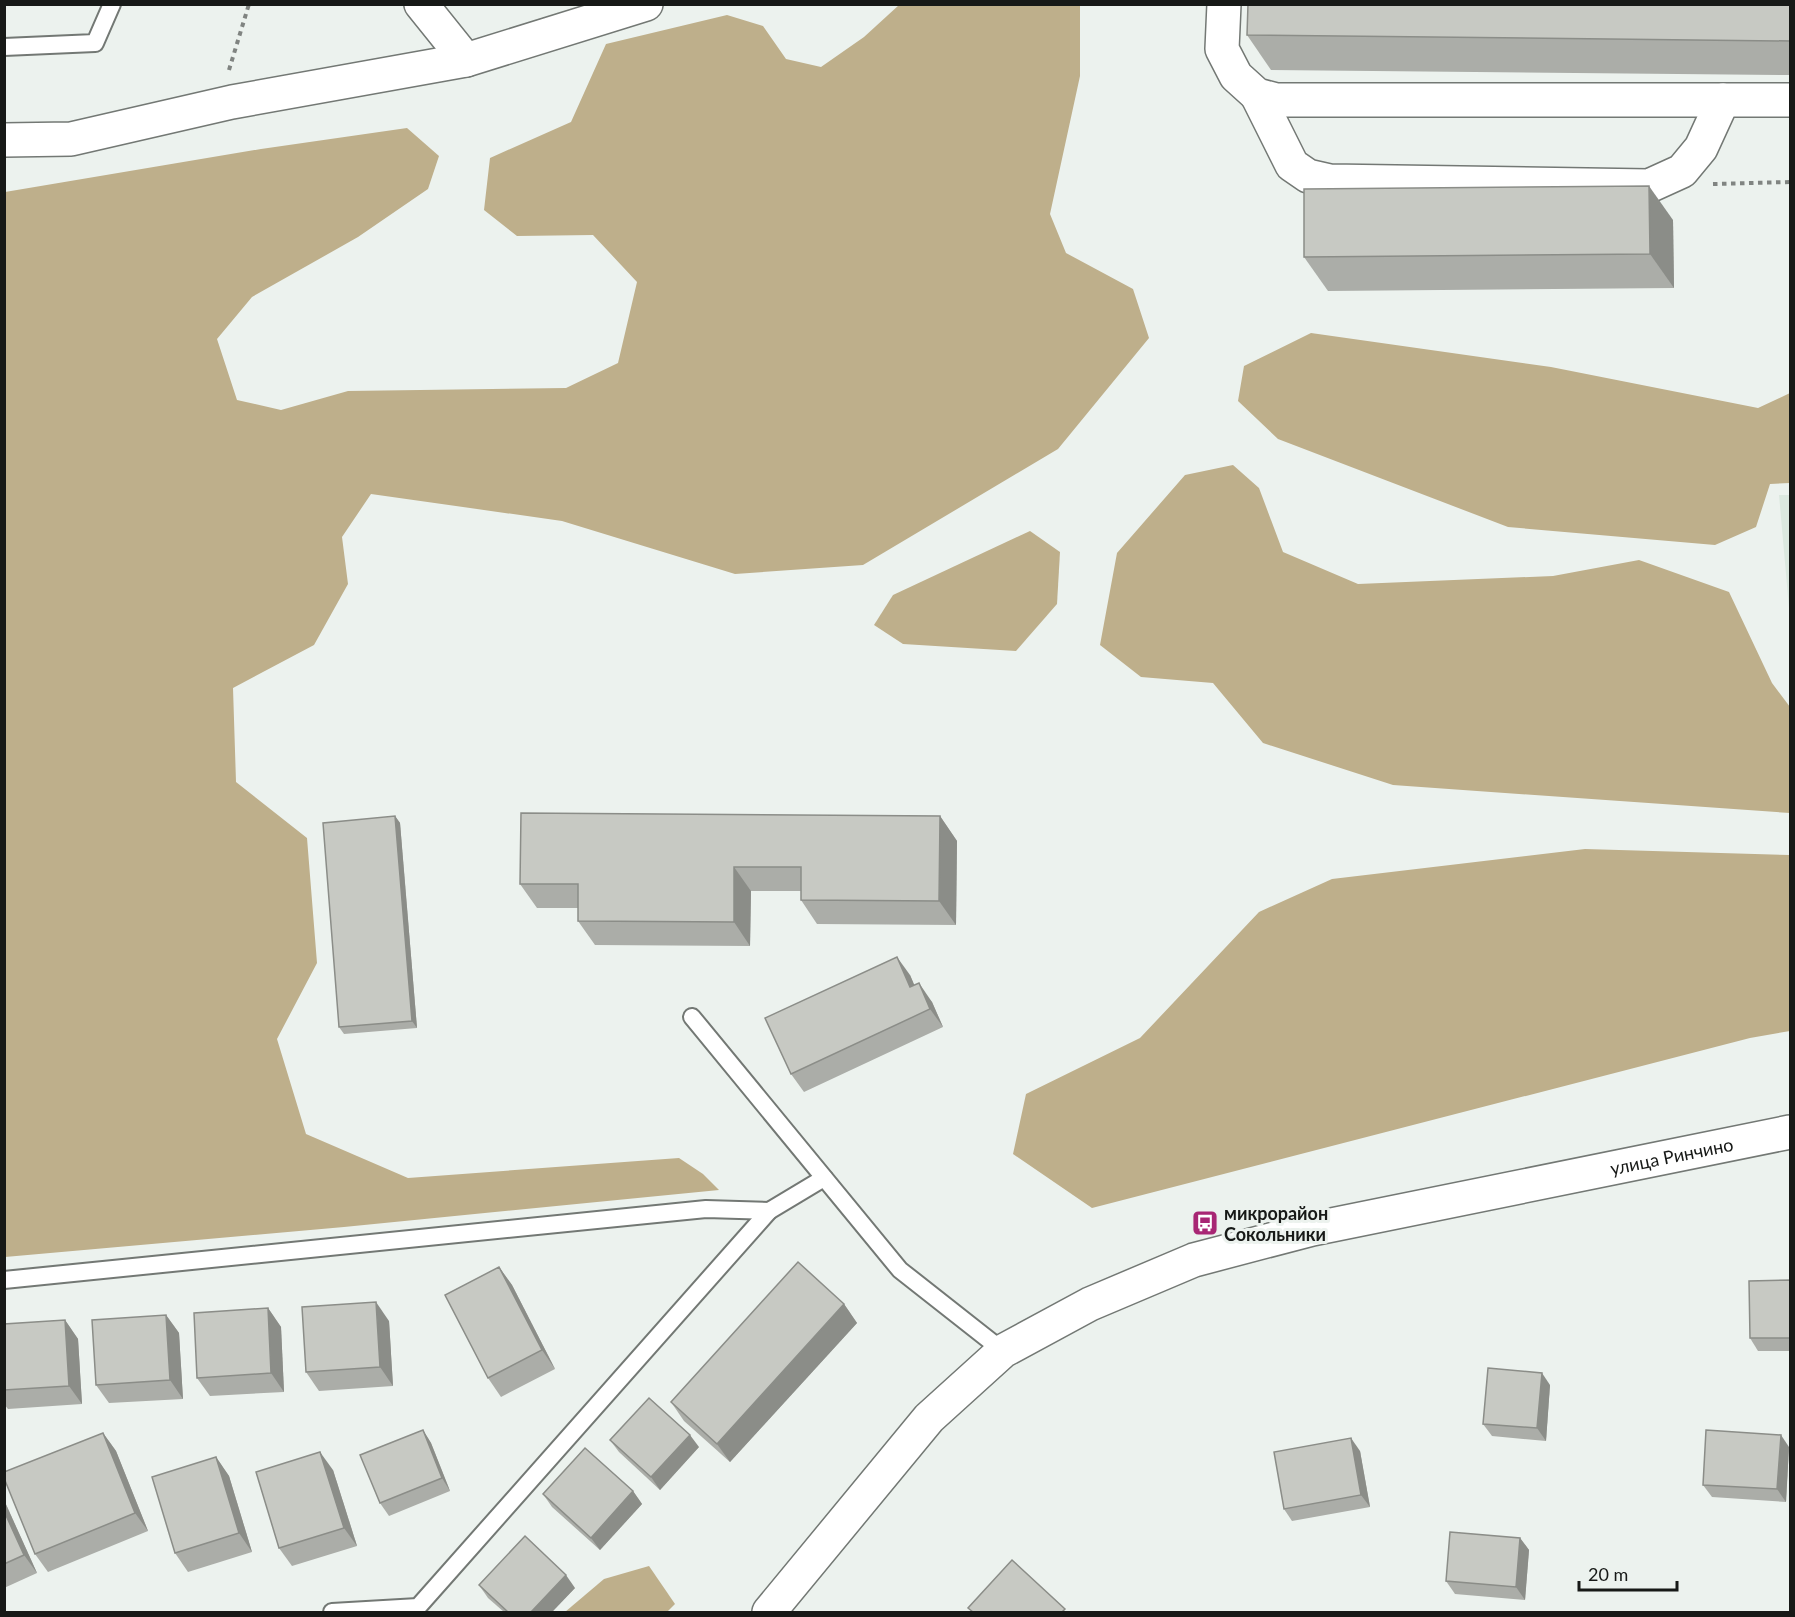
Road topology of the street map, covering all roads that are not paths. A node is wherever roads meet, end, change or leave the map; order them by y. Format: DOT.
graph roads {
  1 [pos="112,4"];
  2 [pos="421,4"];
  3 [pos="646,4"];
  4 [pos="1224,4"];
  5 [pos="4,47"];
  6 [pos="465,60"];
  7 [pos="1257,95"];
  8 [pos="1723,100"];
  9 [pos="1791,100"];
  10 [pos="4,140"];
  11 [pos="692,1017"];
  12 [pos="1791,1132"];
  13 [pos="824,1178"];
  14 [pos="769,1211"];
  15 [pos="4,1280"];
  16 [pos="1003,1351"];
  17 [pos="332,1612"];
  18 [pos="769,1612"];
  1 -- 5 [label="lane"];
  2 -- 6 [label="street"];
  3 -- 6 [label="street"];
  4 -- 7 [label="street"];
  6 -- 10 [label="street"];
  7 -- 8 [label="street"];
  7 -- 8 [label="street"];
  8 -- 9 [label="street"];
  11 -- 13 [label="lane"];
  12 -- 16 [label="street, улица Ринчино"];
  13 -- 14 [label="lane"];
  13 -- 16 [label="lane"];
  14 -- 15 [label="lane"];
  14 -- 17 [label="lane"];
  16 -- 18 [label="street, улица Ринчино"];
}
